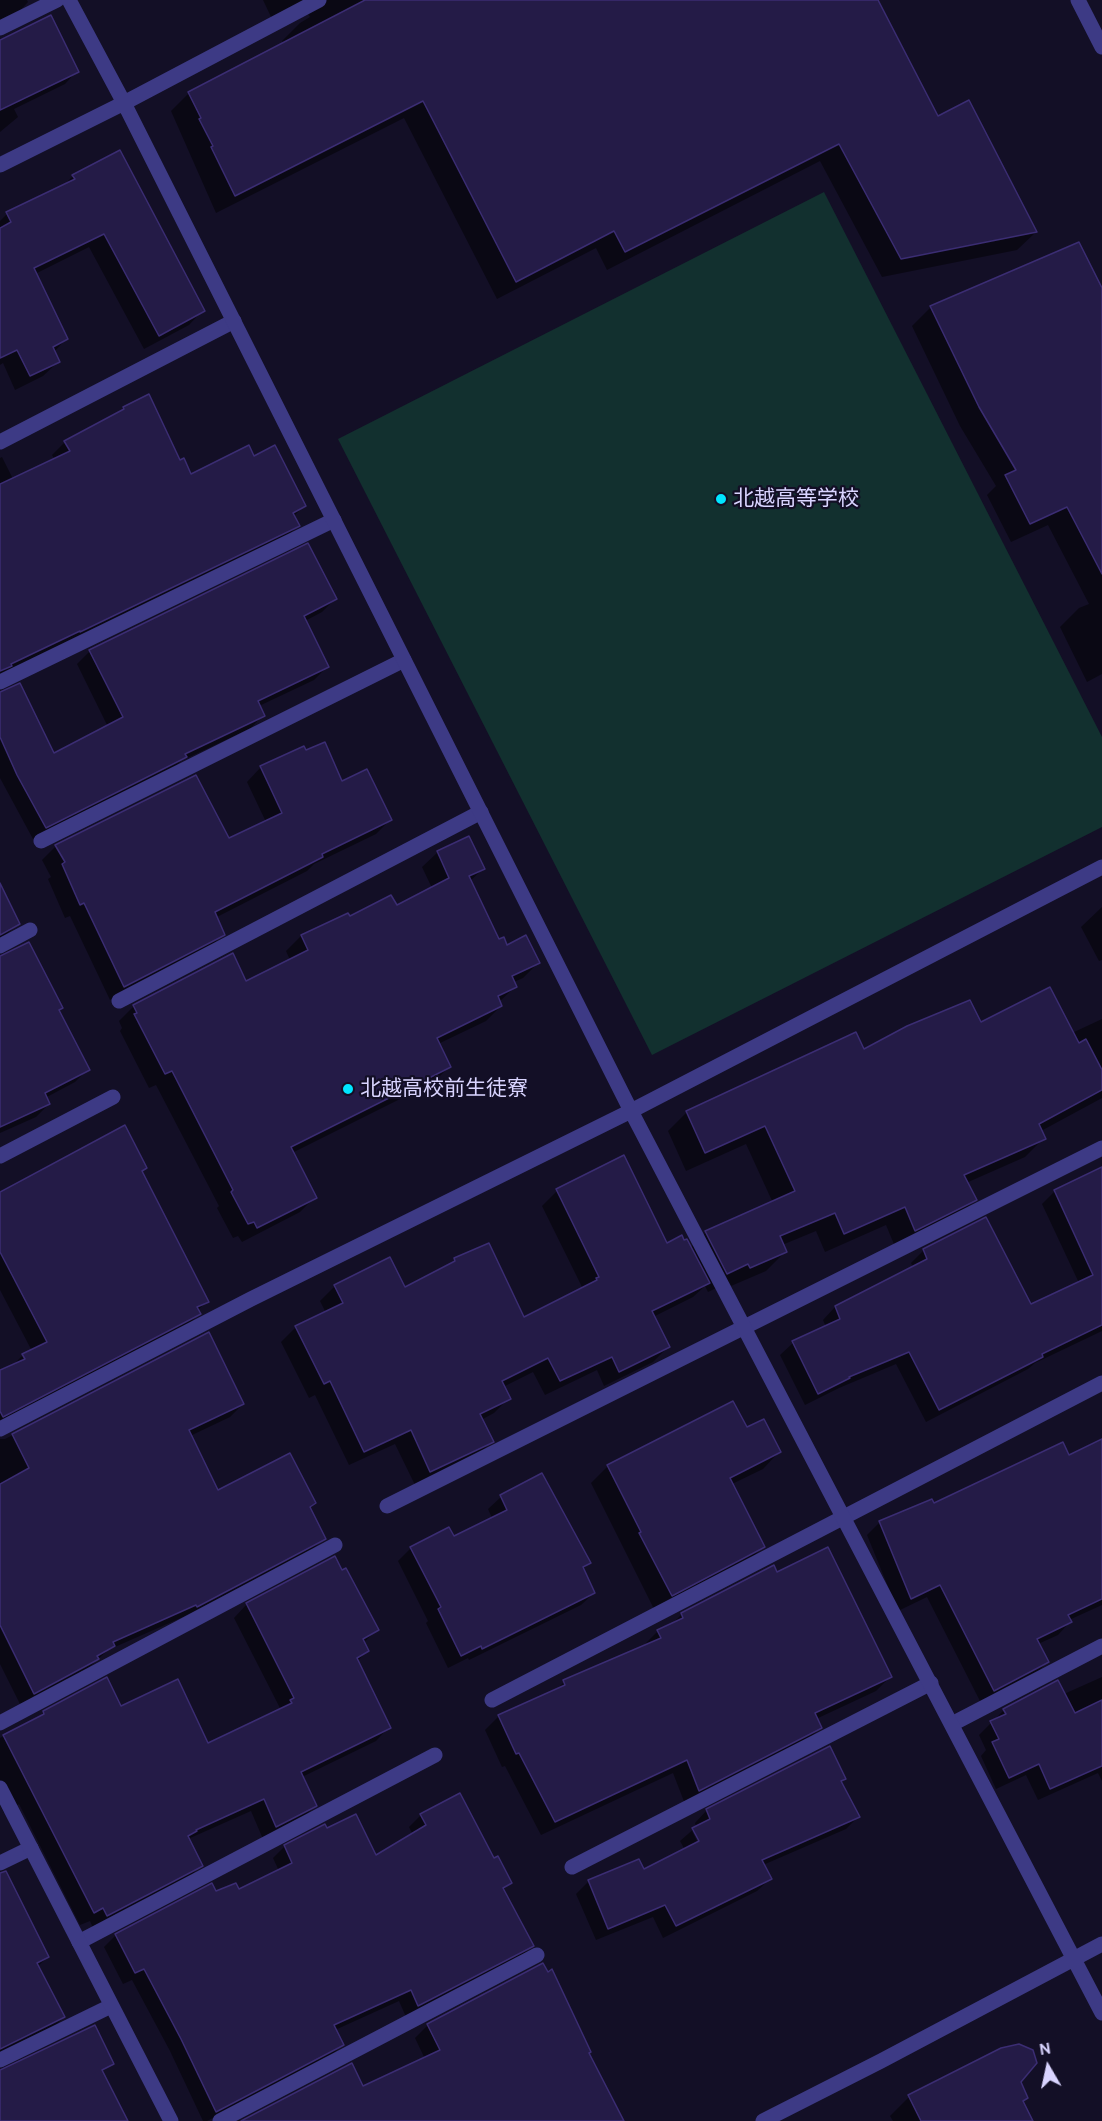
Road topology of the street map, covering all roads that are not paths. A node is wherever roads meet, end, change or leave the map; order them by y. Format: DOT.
graph roads {
  1 [pos="57,0"];
  2 [pos="69,0"];
  3 [pos="319,0"];
  4 [pos="1078,0"];
  5 [pos="0,28"];
  6 [pos="1102,47"];
  7 [pos="124,103"];
  8 [pos="0,165"];
  9 [pos="234,321"];
  10 [pos="0,442"];
  11 [pos="334,520"];
  12 [pos="404,660"];
  13 [pos="0,682"];
  14 [pos="481,812"];
  15 [pos="41,841"];
  16 [pos="1102,867"];
  17 [pos="30,930"];
  18 [pos="0,946"];
  19 [pos="119,1001"];
  20 [pos="112,1097"];
  21 [pos="631,1111"];
  22 [pos="1102,1148"];
  23 [pos="0,1156"];
  24 [pos="744,1327"];
  25 [pos="1102,1383"];
  26 [pos="0,1429"];
  27 [pos="387,1506"];
  28 [pos="843,1516"];
  29 [pos="335,1545"];
  30 [pos="1102,1646"];
  31 [pos="931,1683"];
  32 [pos="492,1700"];
  33 [pos="0,1723"];
  34 [pos="952,1724"];
  35 [pos="435,1755"];
  36 [pos="0,1788"];
  37 [pos="31,1848"];
  38 [pos="0,1863"];
  39 [pos="572,1867"];
  40 [pos="79,1942"];
  41 [pos="1102,1944"];
  42 [pos="537,1955"];
  43 [pos="1074,1958"];
  44 [pos="111,2006"];
  45 [pos="1102,2013"];
  46 [pos="0,2060"];
  47 [pos="171,2121"];
  48 [pos="220,2121"];
  49 [pos="763,2121"];
  1 -- 5 [label="street"];
  2 -- 7 [label="street"];
  3 -- 7 [label="street"];
  4 -- 6 [label="street"];
  7 -- 8 [label="street"];
  7 -- 9 [label="street"];
  9 -- 10 [label="street"];
  9 -- 11 [label="street"];
  11 -- 12 [label="street"];
  11 -- 13 [label="street"];
  12 -- 14 [label="street"];
  12 -- 15 [label="street"];
  14 -- 19 [label="street"];
  14 -- 21 [label="street"];
  16 -- 21 [label="street"];
  17 -- 18 [label="street"];
  20 -- 23 [label="street"];
  21 -- 24 [label="street"];
  21 -- 26 [label="street"];
  22 -- 24 [label="street"];
  24 -- 27 [label="street"];
  24 -- 28 [label="street"];
  25 -- 28 [label="street"];
  28 -- 31 [label="street"];
  28 -- 32 [label="street"];
  29 -- 33 [label="street"];
  30 -- 34 [label="street"];
  31 -- 34 [label="street"];
  31 -- 39 [label="street"];
  34 -- 43 [label="street"];
  35 -- 40 [label="street"];
  36 -- 37 [label="street"];
  37 -- 38 [label="street"];
  37 -- 40 [label="street"];
  40 -- 44 [label="street"];
  41 -- 43 [label="street"];
  42 -- 48 [label="street"];
  43 -- 45 [label="street"];
  43 -- 49 [label="street"];
  44 -- 46 [label="street"];
  44 -- 47 [label="street"];
}
